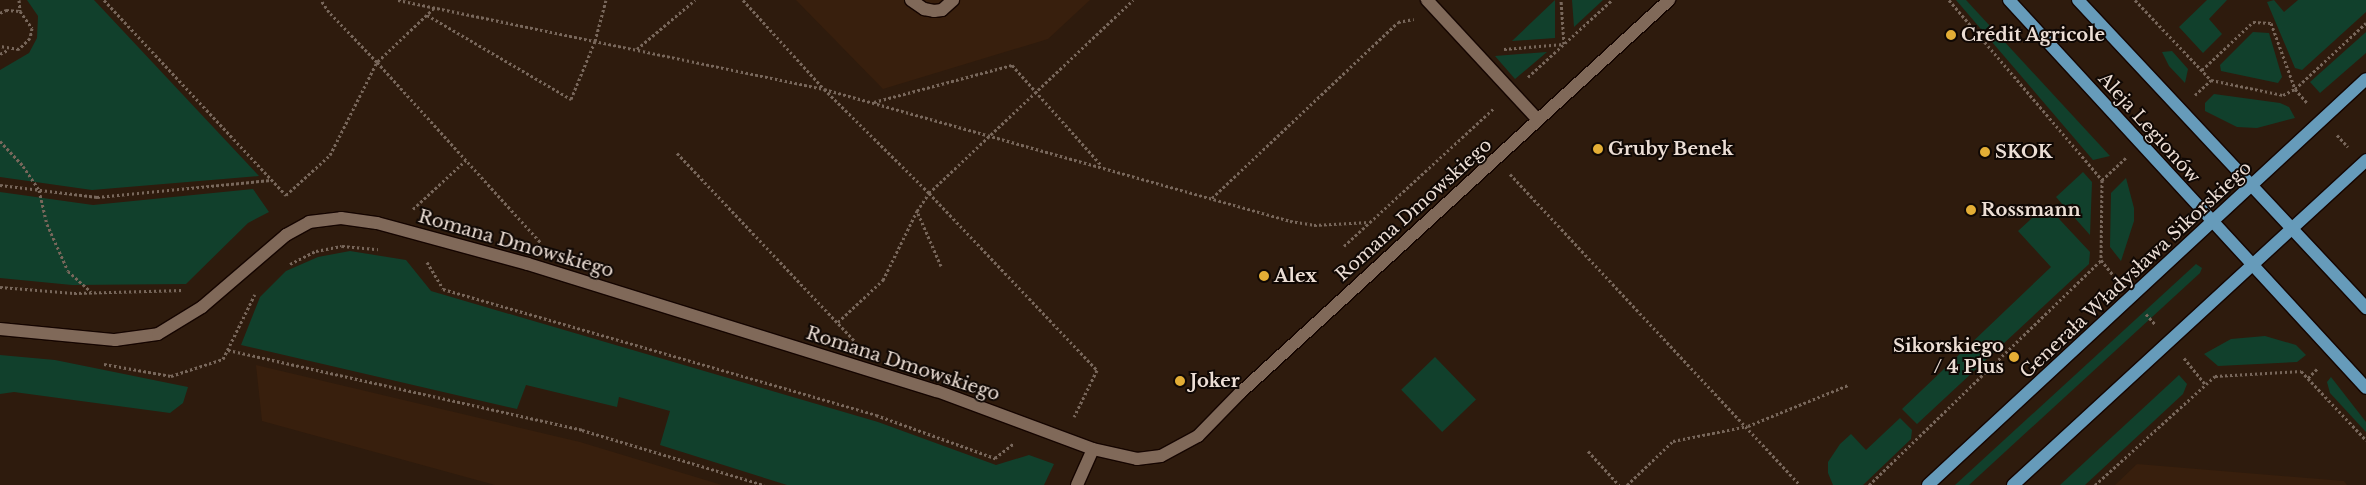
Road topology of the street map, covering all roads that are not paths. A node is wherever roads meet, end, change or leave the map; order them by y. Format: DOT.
graph roads {
  1 [pos="911,0"];
  2 [pos="953,0"];
  3 [pos="1427,0"];
  4 [pos="1669,0"];
  5 [pos="2009,0"];
  6 [pos="2078,0"];
  7 [pos="2366,79"];
  8 [pos="1538,120"];
  9 [pos="2366,160"];
  10 [pos="2252,185"];
  11 [pos="2212,223"];
  12 [pos="2292,228"];
  13 [pos="2252,266"];
  14 [pos="2366,308"];
  15 [pos="0,330"];
  16 [pos="2366,388"];
  17 [pos="1093,449"];
  18 [pos="1077,485"];
  19 [pos="1928,485"];
  20 [pos="2013,485"];
  1 -- 2 [label="street"];
  3 -- 8 [label="street"];
  4 -- 8 [label="street, Romana Dmowskiego"];
  5 -- 11 [label="main road, Aleja Legionów"];
  6 -- 10 [label="main road, Aleja Legionów"];
  7 -- 10 [label="main road, Generała Władysława Sikorskiego"];
  8 -- 17 [label="street, Romana Dmowskiego"];
  9 -- 12 [label="main road"];
  10 -- 11 [label="main road, Generała Władysława Sikorskiego"];
  10 -- 12 [label="main road, Aleja Legionów"];
  11 -- 13 [label="main road, Aleja Legionów"];
  11 -- 19 [label="main road, Generała Władysława Sikorskiego"];
  12 -- 13 [label="main road"];
  12 -- 14 [label="main road, Aleja Legionów"];
  13 -- 16 [label="main road, Aleja Legionów"];
  13 -- 20 [label="main road"];
  15 -- 17 [label="street, Romana Dmowskiego"];
  17 -- 18 [label="street"];
}
